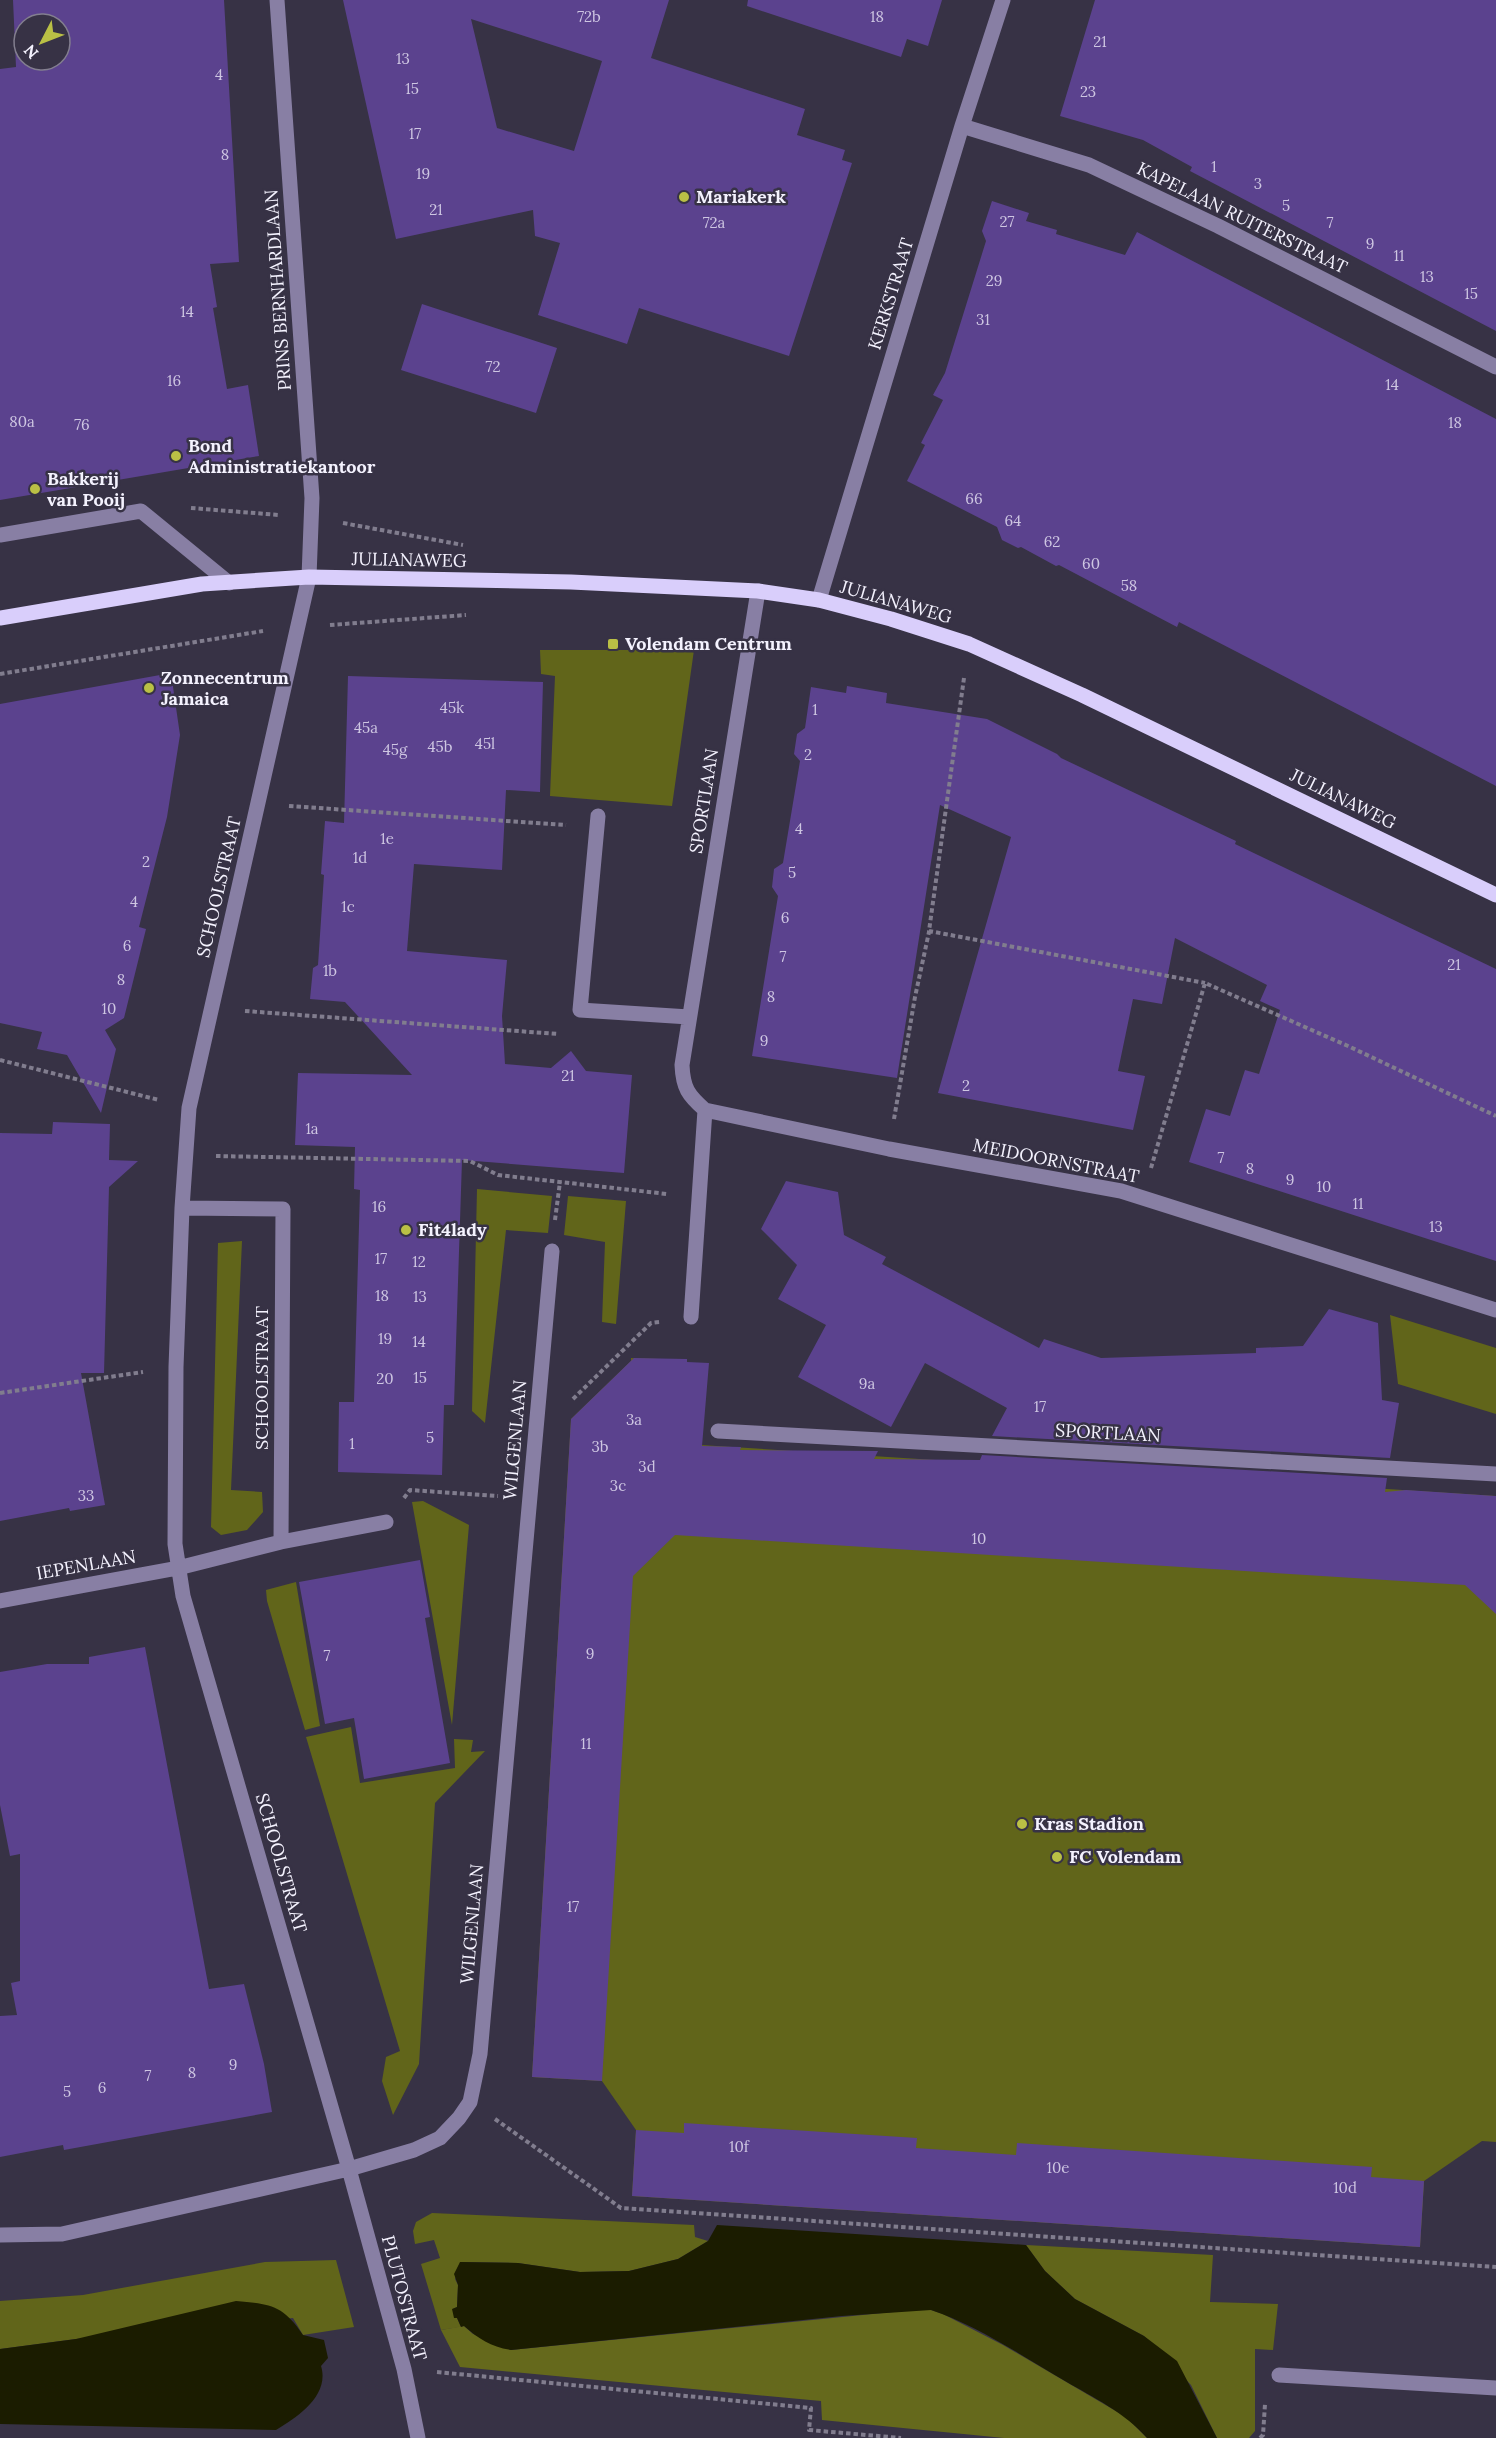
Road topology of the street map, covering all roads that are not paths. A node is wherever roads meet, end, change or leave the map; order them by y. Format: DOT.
graph roads {
  1 [pos="277,0"];
  2 [pos="1003,0"];
  3 [pos="962,126"];
  4 [pos="1496,367"];
  5 [pos="0,535"];
  6 [pos="309,578"];
  7 [pos="229,583"];
  8 [pos="758,591"];
  9 [pos="819,600"];
  10 [pos="0,618"];
  11 [pos="597,822"];
  12 [pos="1496,895"];
  13 [pos="689,1017"];
  14 [pos="705,1110"];
  15 [pos="182,1208"];
  16 [pos="552,1251"];
  17 [pos="1496,1310"];
  18 [pos="691,1317"];
  19 [pos="718,1431"];
  20 [pos="1496,1474"];
  21 [pos="386,1522"];
  22 [pos="281,1542"];
  23 [pos="178,1568"];
  24 [pos="0,1600"];
  25 [pos="349,2169"];
  26 [pos="0,2235"];
  27 [pos="1279,2375"];
  28 [pos="1496,2388"];
  29 [pos="418,2438"];
  1 -- 6 [label="street, PRINS BERNHARDLAAN"];
  2 -- 3 [label="street, KERKSTRAAT"];
  3 -- 4 [label="street, KAPELAAN RUITERSTRAAT"];
  3 -- 9 [label="street, KERKSTRAAT"];
  5 -- 7 [label="street"];
  6 -- 7 [label="main road, JULIANAWEG"];
  6 -- 8 [label="main road, JULIANAWEG"];
  6 -- 15 [label="street, SCHOOLSTRAAT"];
  7 -- 10 [label="main road, JULIANAWEG"];
  8 -- 9 [label="main road, JULIANAWEG"];
  8 -- 13 [label="street, SPORTLAAN"];
  9 -- 12 [label="main road, JULIANAWEG"];
  11 -- 13 [label="street"];
  13 -- 14 [label="street, SPORTLAAN"];
  14 -- 17 [label="street, MEIDOORNSTRAAT"];
  14 -- 18 [label="street"];
  15 -- 22 [label="street, SCHOOLSTRAAT"];
  15 -- 23 [label="street, SCHOOLSTRAAT"];
  16 -- 25 [label="street, WILGENLAAN"];
  19 -- 20 [label="street, SPORTLAAN"];
  21 -- 22 [label="street"];
  22 -- 23 [label="street"];
  23 -- 24 [label="street, IEPENLAAN"];
  23 -- 25 [label="street, SCHOOLSTRAAT"];
  25 -- 26 [label="street, WILGENLAAN"];
  25 -- 29 [label="street, PLUTOSTRAAT"];
  27 -- 28 [label="street"];
}
